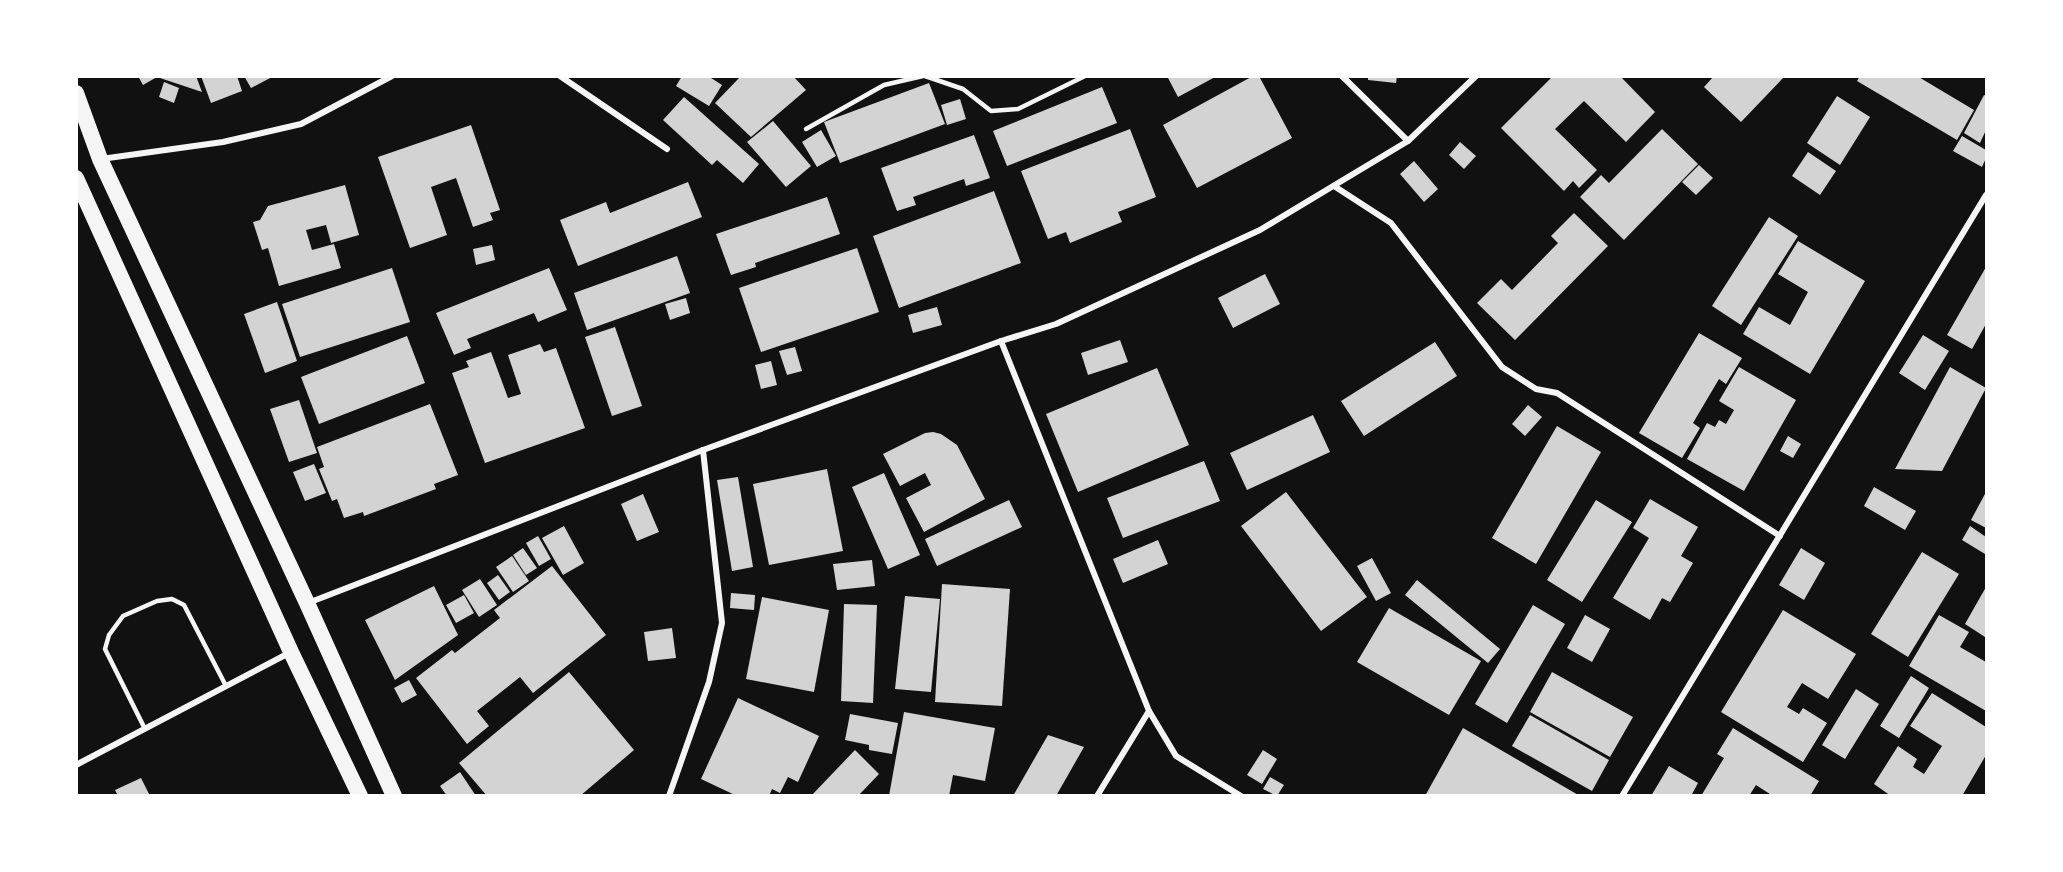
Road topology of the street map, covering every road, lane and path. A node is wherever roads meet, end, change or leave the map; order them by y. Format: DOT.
graph roads {
  1 [pos="392,76"];
  2 [pos="560,76"];
  3 [pos="924,76"];
  4 [pos="1085,76"];
  5 [pos="1342,76"];
  6 [pos="1476,76"];
  7 [pos="77,97"];
  8 [pos="806,129"];
  9 [pos="1408,141"];
  10 [pos="667,149"];
  11 [pos="100,159"];
  12 [pos="76,178"];
  13 [pos="1334,186"];
  14 [pos="1986,195"];
  15 [pos="1001,340"];
  16 [pos="703,450"];
  17 [pos="1780,536"];
  18 [pos="307,603"];
  19 [pos="291,652"];
  20 [pos="226,686"];
  21 [pos="1149,711"];
  22 [pos="145,729"];
  23 [pos="76,765"];
  24 [pos="360,795"];
  25 [pos="394,795"];
  26 [pos="669,795"];
  27 [pos="1096,795"];
  28 [pos="1241,795"];
  29 [pos="1622,795"];
  1 -- 11 [label="street"];
  2 -- 10 [label="street"];
  3 -- 4 [label="lane"];
  3 -- 8 [label="lane"];
  5 -- 9 [label="street"];
  6 -- 9 [label="street"];
  7 -- 11 [label="highway"];
  9 -- 13 [label="street"];
  11 -- 18 [label="highway"];
  12 -- 19 [label="highway"];
  13 -- 15 [label="street"];
  13 -- 17 [label="street"];
  14 -- 17 [label="street"];
  15 -- 16 [label="street"];
  15 -- 21 [label="street"];
  16 -- 18 [label="street"];
  16 -- 26 [label="street"];
  17 -- 29 [label="street"];
  18 -- 25 [label="highway"];
  19 -- 20 [label="street"];
  19 -- 24 [label="highway"];
  20 -- 22 [label="street"];
  20 -- 22 [label="lane"];
  21 -- 27 [label="street"];
  21 -- 28 [label="street"];
  22 -- 23 [label="street"];
}
